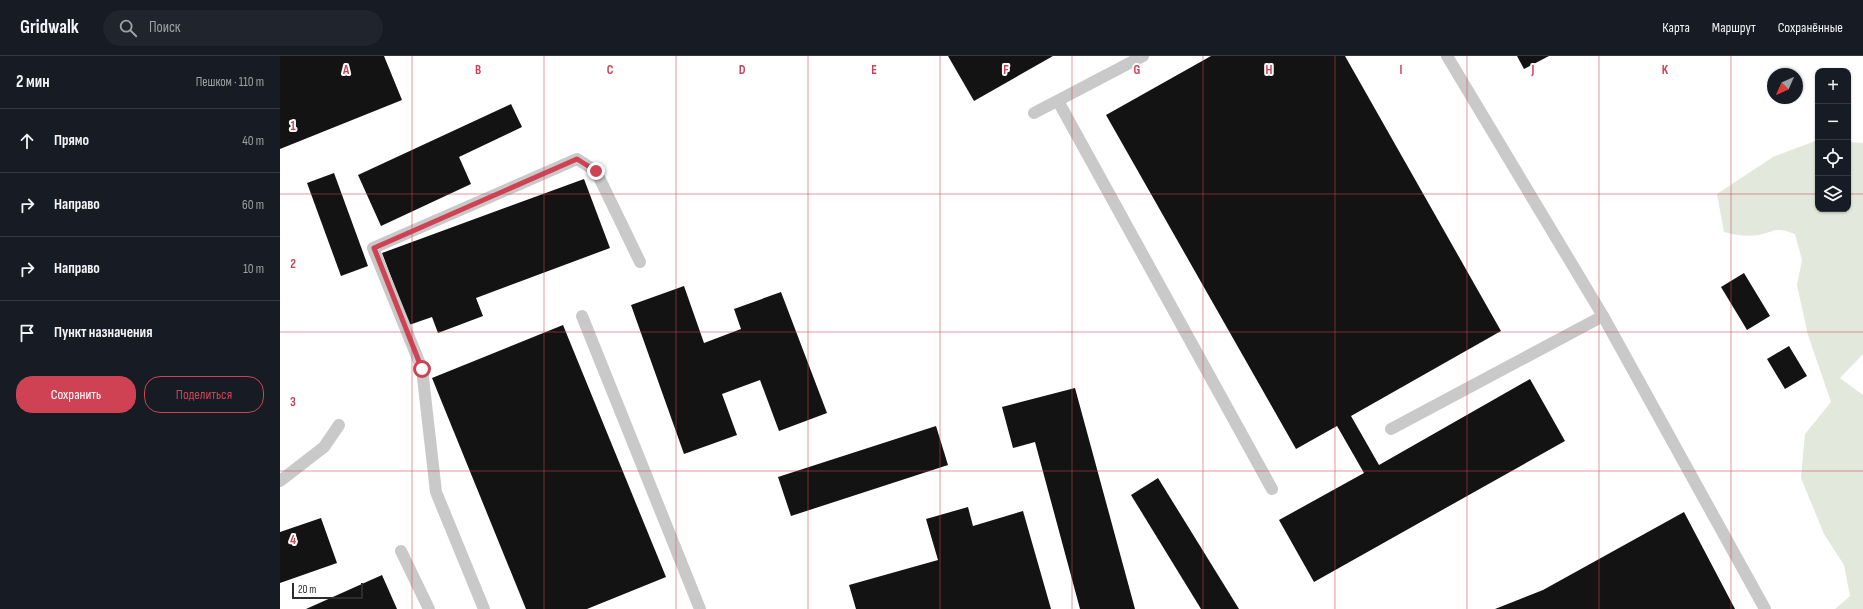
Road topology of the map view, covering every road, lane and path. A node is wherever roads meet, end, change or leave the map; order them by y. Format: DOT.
graph roads {
  1 [pos="1143,56"];
  2 [pos="1447,56"];
  3 [pos="1058,101"];
  4 [pos="1034,113"];
  5 [pos="640,262"];
  6 [pos="582,316"];
  7 [pos="1603,316"];
  8 [pos="339,425"];
  9 [pos="1391,429"];
  10 [pos="280,482"];
  11 [pos="1272,489"];
  12 [pos="401,551"];
  13 [pos="429,609"];
  14 [pos="484,609"];
  15 [pos="700,609"];
  16 [pos="1765,609"];
  1 -- 3 [label="lane"];
  2 -- 7 [label="lane"];
  3 -- 4 [label="lane"];
  3 -- 11 [label="lane"];
  5 -- 14 [label="lane"];
  6 -- 15 [label="lane"];
  7 -- 9 [label="lane"];
  7 -- 16 [label="lane"];
  8 -- 10 [label="lane"];
  12 -- 13 [label="lane"];
}
